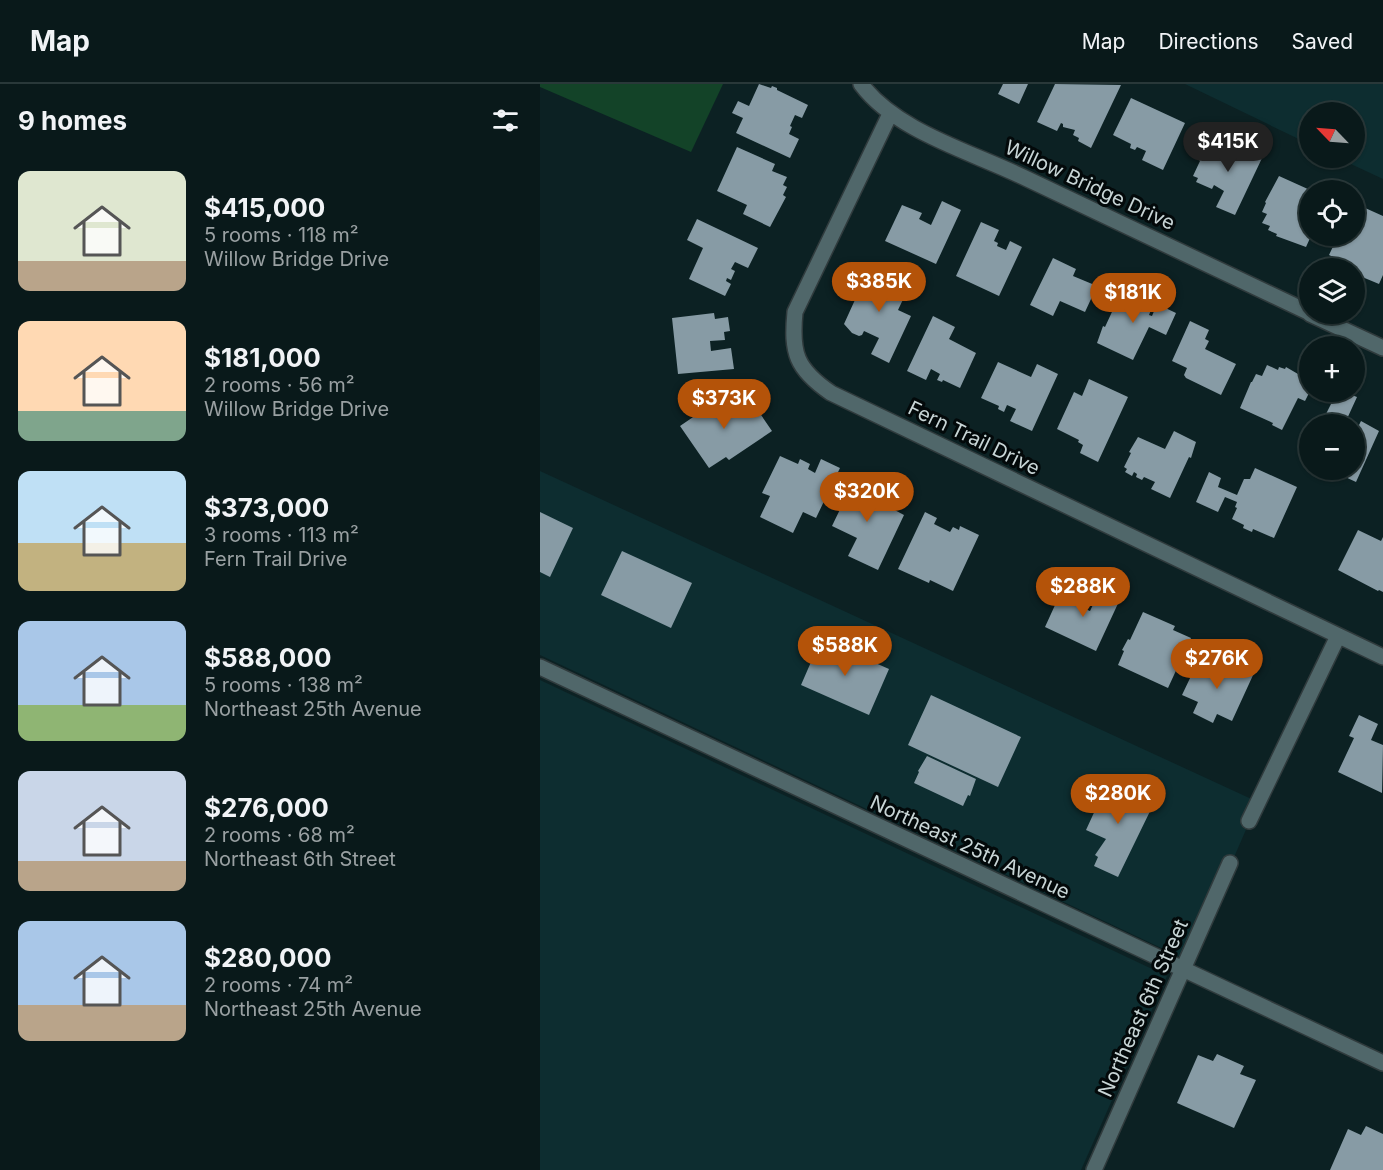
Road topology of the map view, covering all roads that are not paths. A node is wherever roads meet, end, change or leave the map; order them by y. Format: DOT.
graph roads {
  1 [pos="861,84"];
  2 [pos="890,114"];
  3 [pos="1299,308"];
  4 [pos="1333,324"];
  5 [pos="1383,348"];
  6 [pos="1338,636"];
  7 [pos="1383,657"];
  8 [pos="540,667"];
  9 [pos="1250,821"];
  10 [pos="1230,863"];
  11 [pos="1183,971"];
  12 [pos="1383,1064"];
  13 [pos="1094,1170"];
  1 -- 2 [label="street, Willow Bridge Drive"];
  2 -- 3 [label="street, Willow Bridge Drive"];
  2 -- 6 [label="street, Fern Trail Drive"];
  4 -- 5 [label="street, Willow Bridge Drive"];
  6 -- 7 [label="street, Fern Trail Drive"];
  6 -- 9 [label="street"];
  8 -- 11 [label="street, Northeast 25th Avenue"];
  10 -- 11 [label="street, Northeast 6th Street"];
  11 -- 12 [label="street, Northeast 25th Avenue"];
  11 -- 13 [label="street, Northeast 6th Street"];
}
